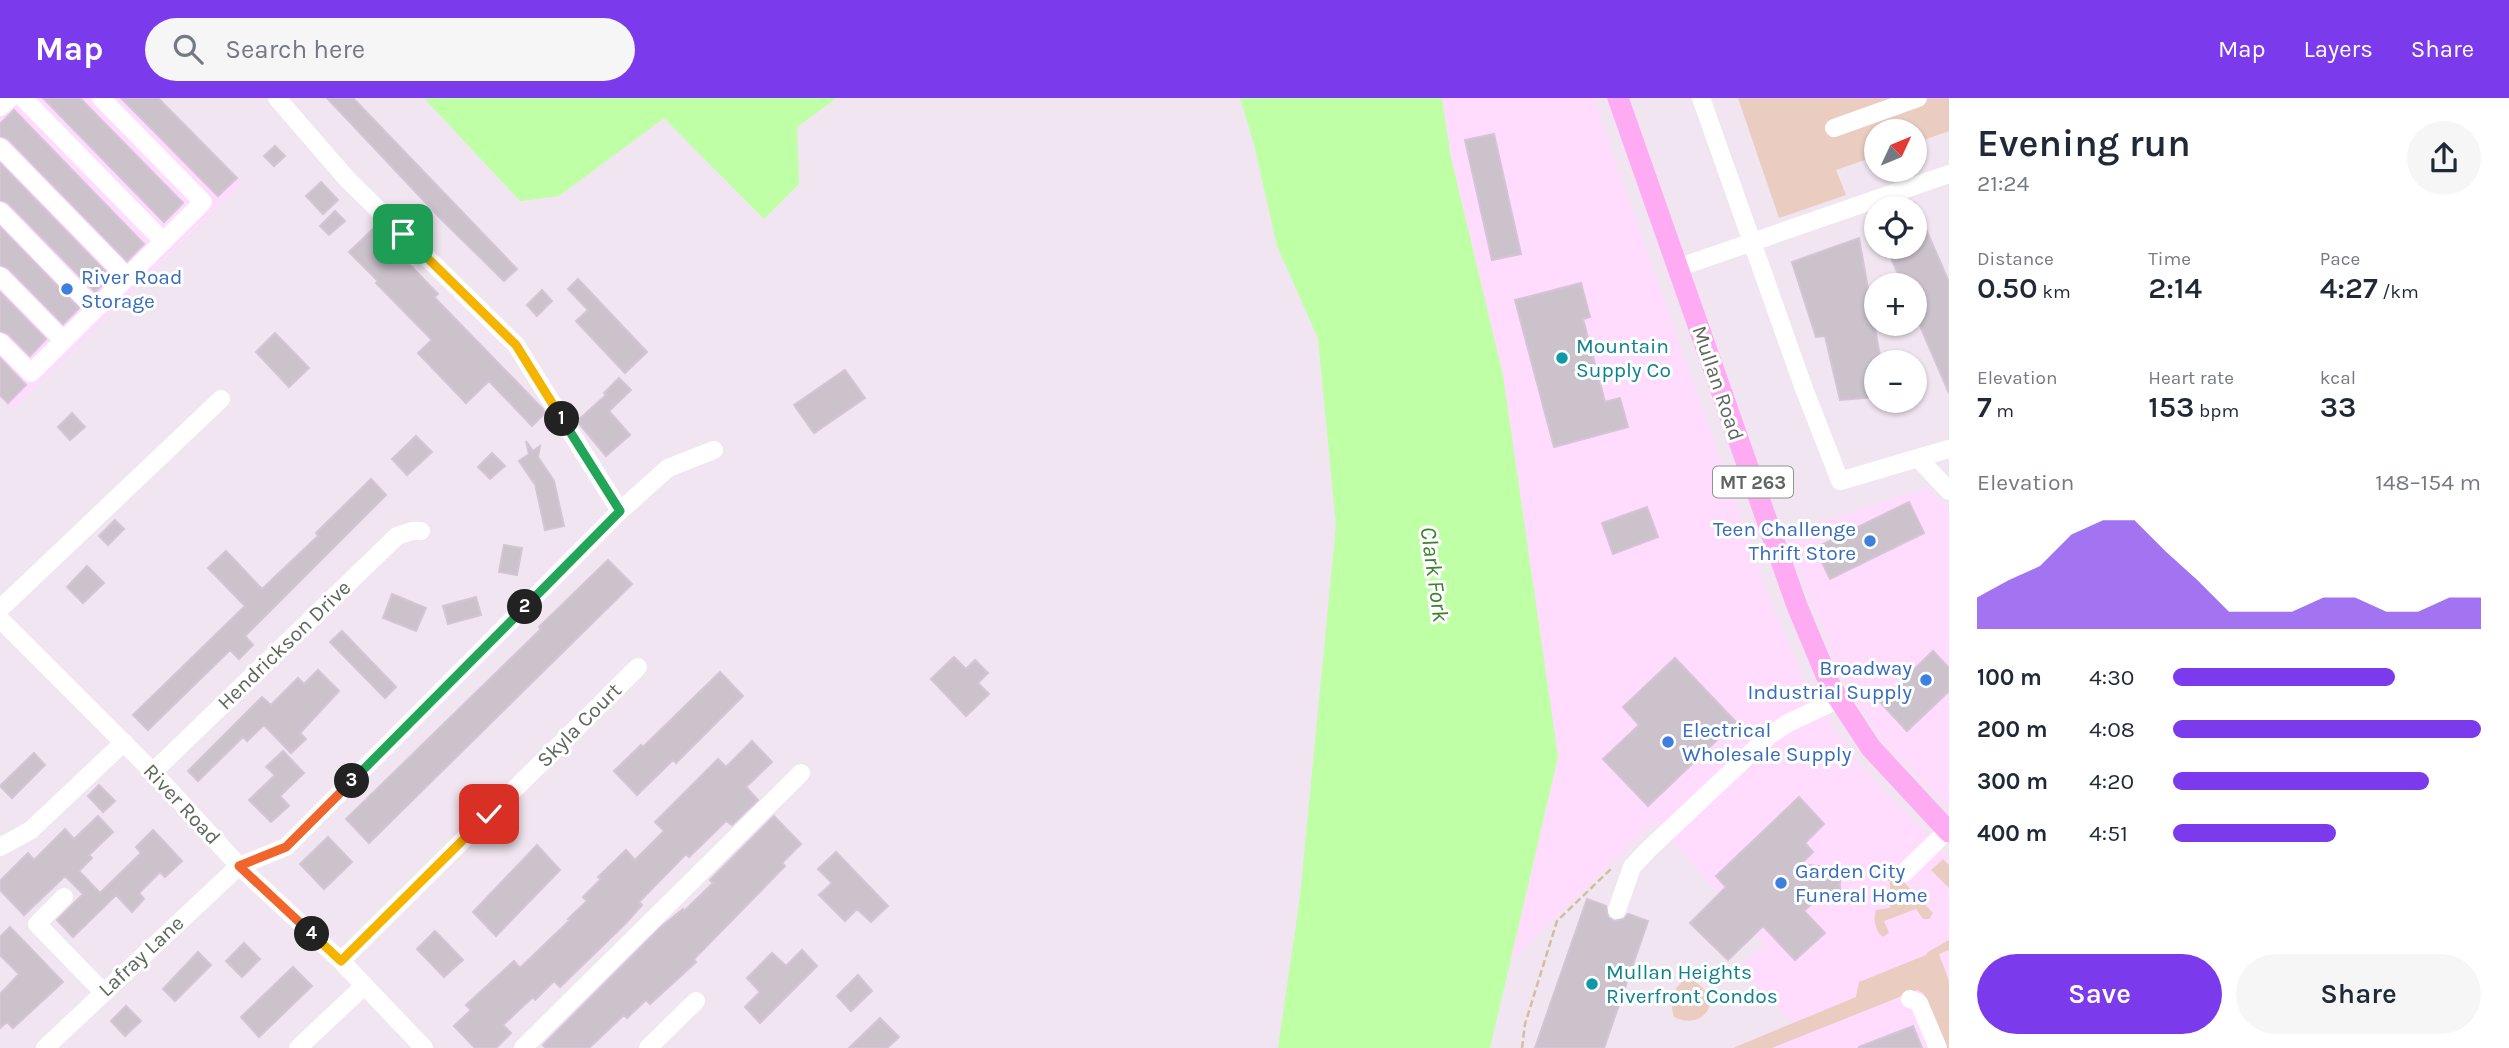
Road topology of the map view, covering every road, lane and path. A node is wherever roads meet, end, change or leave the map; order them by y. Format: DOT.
graph roads {
  1 [pos="10,98"];
  2 [pos="23,98"];
  3 [pos="101,98"];
  4 [pos="277,98"];
  5 [pos="1618,98"];
  6 [pos="1701,98"];
  7 [pos="1918,98"];
  8 [pos="0,107"];
  9 [pos="1834,128"];
  10 [pos="0,147"];
  11 [pos="1949,174"];
  12 [pos="0,211"];
  13 [pos="163,242"];
  14 [pos="1752,242"];
  15 [pos="1678,268"];
  16 [pos="0,276"];
  17 [pos="127,277"];
  18 [pos="95,309"];
  19 [pos="63,340"];
  20 [pos="0,342"];
  21 [pos="221,399"];
  22 [pos="1949,449"];
  23 [pos="715,450"];
  24 [pos="1918,458"];
  25 [pos="1949,491"];
  26 [pos="620,511"];
  27 [pos="422,531"];
  28 [pos="0,609"];
  29 [pos="0,619"];
  30 [pos="638,667"];
  31 [pos="1839,699"];
  32 [pos="124,743"];
  33 [pos="153,772"];
  34 [pos="801,773"];
  35 [pos="1948,831"];
  36 [pos="0,847"];
  37 [pos="239,866"];
  38 [pos="1613,867"];
  39 [pos="1903,873"];
  40 [pos="64,897"];
  41 [pos="1617,910"];
  42 [pos="341,961"];
  43 [pos="364,986"];
  44 [pos="103,992"];
  45 [pos="1910,999"];
  46 [pos="696,1001"];
  47 [pos="46,1048"];
  48 [pos="298,1048"];
  49 [pos="424,1048"];
  50 [pos="523,1048"];
  51 [pos="648,1048"];
  52 [pos="1522,1048"];
  53 [pos="1938,1048"];
  1 -- 8 [label="street"];
  2 -- 13 [label="street"];
  3 -- 13 [label="street"];
  4 -- 26 [label="street"];
  5 -- 15 [label="main road, Mullan Road / MT 263"];
  6 -- 14 [label="street"];
  7 -- 9 [label="street"];
  10 -- 17 [label="street"];
  11 -- 14 [label="street"];
  12 -- 18 [label="street"];
  13 -- 17 [label="street"];
  14 -- 15 [label="street"];
  14 -- 24 [label="street"];
  15 -- 31 [label="main road, Mullan Road / MT 263"];
  16 -- 19 [label="street"];
  17 -- 18 [label="street"];
  18 -- 19 [label="street"];
  19 -- 20 [label="street"];
  21 -- 28 [label="street"];
  22 -- 24 [label="street"];
  23 -- 26 [label="street"];
  24 -- 25 [label="street"];
  26 -- 37 [label="street"];
  27 -- 33 [label="street, Hendrickson Drive"];
  29 -- 32 [label="street, River Road"];
  30 -- 42 [label="street, Skyla Court"];
  31 -- 35 [label="main road, Mullan Road / MT 263"];
  31 -- 41 [label="street"];
  32 -- 33 [label="street, River Road"];
  32 -- 36 [label="street"];
  33 -- 37 [label="street, River Road"];
  34 -- 50 [label="street"];
  35 -- 39 [label="street"];
  37 -- 42 [label="street, River Road"];
  37 -- 44 [label="street, Lafray Lane"];
  38 -- 52 [label="path"];
  40 -- 44 [label="street"];
  42 -- 43 [label="street, River Road"];
  43 -- 48 [label="street"];
  43 -- 49 [label="street, River Road"];
  44 -- 47 [label="street, Lafray Lane"];
  45 -- 53 [label="street"];
  46 -- 51 [label="street"];
}
